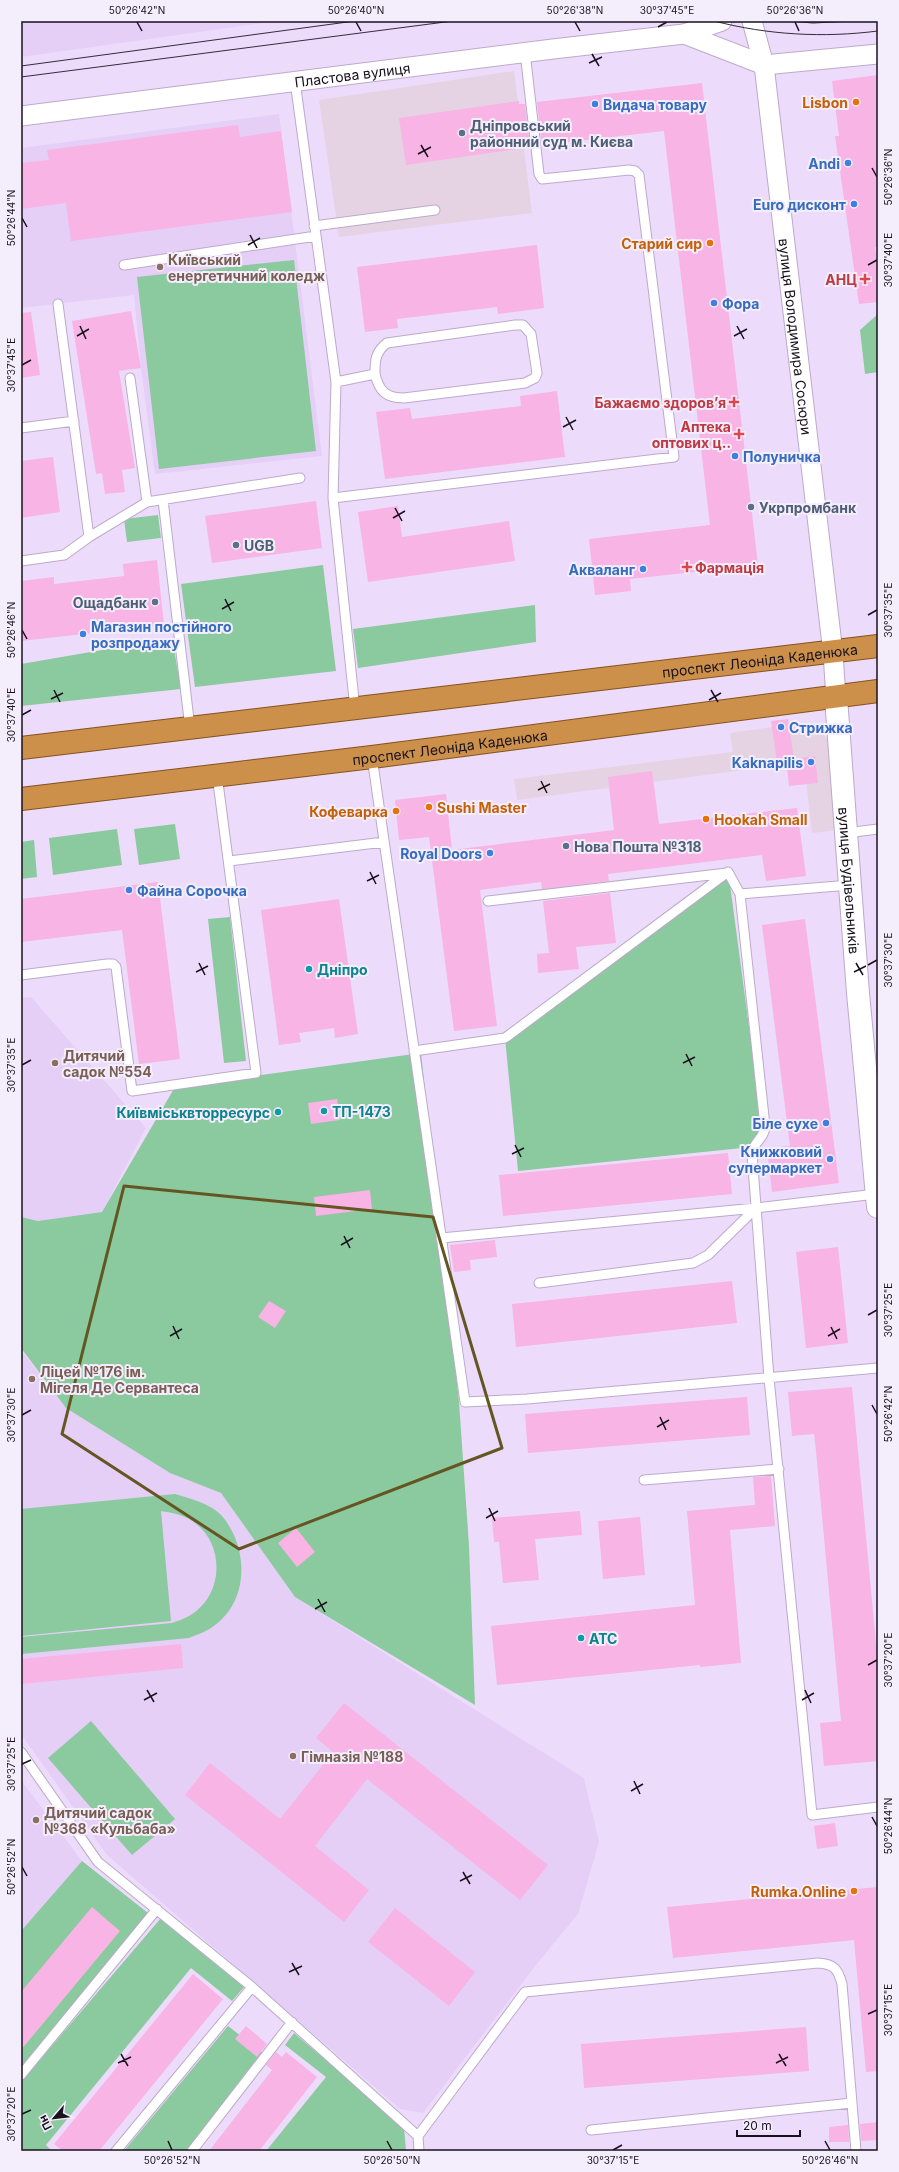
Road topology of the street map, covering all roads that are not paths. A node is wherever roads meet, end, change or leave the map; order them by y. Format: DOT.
graph roads {
  1 [pos="722,21"];
  2 [pos="752,21"];
  3 [pos="684,34"];
  4 [pos="525,52"];
  5 [pos="878,54"];
  6 [pos="764,65"];
  7 [pos="295,81"];
  8 [pos="21,116"];
  9 [pos="434,210"];
  10 [pos="314,226"];
  11 [pos="316,236"];
  12 [pos="124,265"];
  13 [pos="58,304"];
  14 [pos="375,374"];
  15 [pos="130,378"];
  16 [pos="336,382"];
  17 [pos="74,421"];
  18 [pos="21,428"];
  19 [pos="300,478"];
  20 [pos="333,498"];
  21 [pos="163,500"];
  22 [pos="147,502"];
  23 [pos="89,537"];
  24 [pos="21,561"];
  25 [pos="878,646"];
  26 [pos="833,653"];
  27 [pos="878,691"];
  28 [pos="836,698"];
  29 [pos="355,708"];
  30 [pos="190,728"];
  31 [pos="21,748"];
  32 [pos="372,757"];
  33 [pos="217,775"];
  34 [pos="21,799"];
  35 [pos="878,829"];
  36 [pos="846,833"];
  37 [pos="384,842"];
  38 [pos="228,861"];
  39 [pos="728,872"];
  40 [pos="850,885"];
  41 [pos="740,894"];
  42 [pos="488,901"];
  43 [pos="21,975"];
  44 [pos="414,1051"];
  45 [pos="877,1200"];
  46 [pos="756,1208"];
  47 [pos="441,1238"];
  48 [pos="539,1283"];
  49 [pos="878,1368"];
  50 [pos="769,1378"];
  51 [pos="779,1468"];
  52 [pos="644,1480"];
  53 [pos="21,1752"];
  54 [pos="878,1807"];
  55 [pos="157,1909"];
  56 [pos="252,1987"];
  57 [pos="292,2022"];
  58 [pos="21,2075"];
  59 [pos="852,2103"];
  60 [pos="591,2130"];
  61 [pos="418,2136"];
  62 [pos="116,2151"];
  63 [pos="192,2151"];
  64 [pos="419,2151"];
  65 [pos="856,2151"];
  1 -- 3 [label="street, Пластова вулиця"];
  2 -- 6 [label="street, вулиця Володимира Сосюри"];
  3 -- 4 [label="street, Пластова вулиця"];
  3 -- 6 [label="street, Пластова вулиця"];
  4 -- 7 [label="street, Пластова вулиця"];
  4 -- 20 [label="lane"];
  5 -- 6 [label="street, Пластова вулиця"];
  6 -- 26 [label="street, вулиця Володимира Сосюри"];
  7 -- 8 [label="street, Пластова вулиця"];
  7 -- 10 [label="lane"];
  9 -- 10 [label="lane"];
  10 -- 11 [label="lane"];
  11 -- 12 [label="lane"];
  11 -- 16 [label="lane"];
  13 -- 17 [label="lane"];
  14 -- 14 [label="lane"];
  14 -- 16 [label="lane"];
  15 -- 22 [label="lane"];
  16 -- 20 [label="lane"];
  17 -- 18 [label="lane"];
  17 -- 23 [label="lane"];
  19 -- 21 [label="lane"];
  20 -- 29 [label="lane"];
  21 -- 22 [label="lane"];
  21 -- 30 [label="lane"];
  22 -- 23 [label="lane"];
  23 -- 24 [label="lane"];
  25 -- 26 [label="highway, проспект Леоніда Каденюка"];
  26 -- 28 [label="street, вулиця Володимира Сосюри"];
  26 -- 29 [label="highway, проспект Леоніда Каденюка"];
  27 -- 28 [label="highway, проспект Леоніда Каденюка"];
  28 -- 32 [label="highway, проспект Леоніда Каденюка"];
  28 -- 36 [label="street, вулиця Будівельників"];
  29 -- 30 [label="highway, проспект Леоніда Каденюка"];
  30 -- 31 [label="highway, проспект Леоніда Каденюка"];
  32 -- 33 [label="highway, проспект Леоніда Каденюка"];
  32 -- 37 [label="lane"];
  33 -- 34 [label="highway, проспект Леоніда Каденюка"];
  33 -- 38 [label="lane"];
  35 -- 36 [label="lane"];
  36 -- 40 [label="street, вулиця Будівельників"];
  37 -- 38 [label="lane"];
  37 -- 44 [label="lane"];
  38 -- 43 [label="lane"];
  39 -- 41 [label="lane"];
  39 -- 42 [label="lane"];
  39 -- 44 [label="lane"];
  40 -- 41 [label="lane"];
  40 -- 45 [label="street, вулиця Будівельників"];
  41 -- 46 [label="lane"];
  44 -- 47 [label="lane"];
  45 -- 46 [label="lane"];
  46 -- 47 [label="lane"];
  46 -- 48 [label="lane"];
  46 -- 50 [label="lane"];
  47 -- 50 [label="lane"];
  49 -- 50 [label="lane"];
  50 -- 51 [label="lane"];
  51 -- 52 [label="lane"];
  51 -- 54 [label="lane"];
  53 -- 55 [label="lane"];
  55 -- 56 [label="lane"];
  55 -- 58 [label="lane"];
  56 -- 57 [label="lane"];
  56 -- 62 [label="lane"];
  57 -- 61 [label="lane"];
  57 -- 63 [label="lane"];
  59 -- 60 [label="lane"];
  59 -- 61 [label="lane"];
  59 -- 65 [label="lane"];
  61 -- 64 [label="lane"];
}
